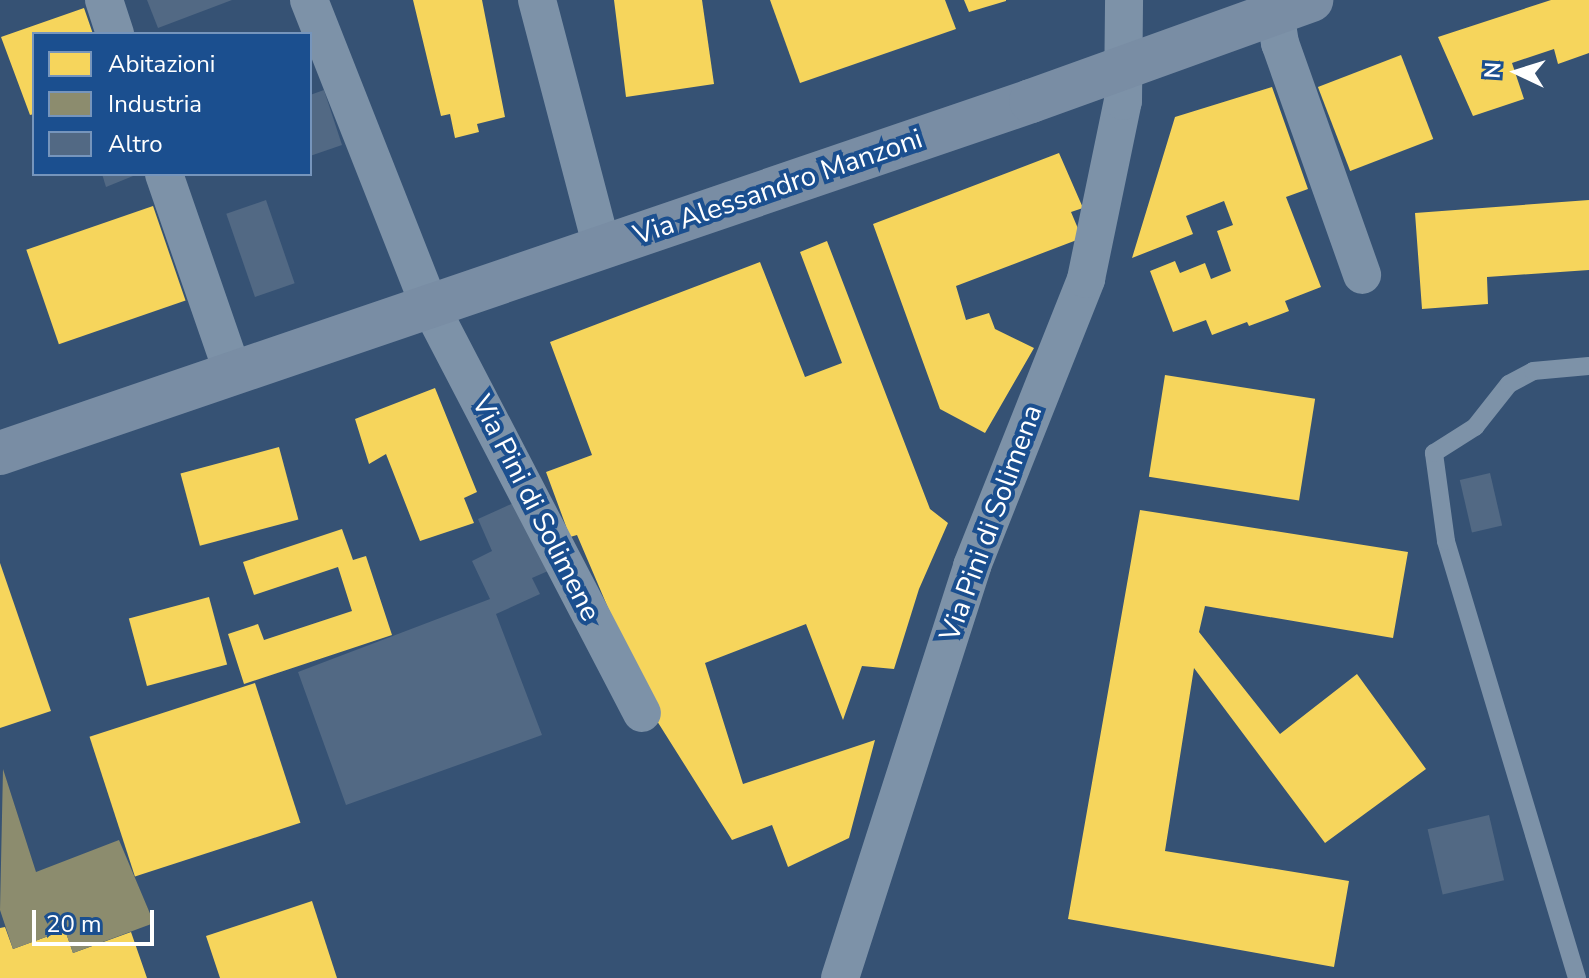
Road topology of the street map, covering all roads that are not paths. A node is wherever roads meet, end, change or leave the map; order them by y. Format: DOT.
graph roads {
  1 [pos="104,0"];
  2 [pos="309,0"];
  3 [pos="537,0"];
  4 [pos="1124,0"];
  5 [pos="1287,4"];
  6 [pos="114,32"];
  7 [pos="1126,66"];
  8 [pos="165,176"];
  9 [pos="602,247"];
  10 [pos="1362,275"];
  11 [pos="429,304"];
  12 [pos="1589,366"];
  13 [pos="233,373"];
  14 [pos="0,453"];
  15 [pos="642,713"];
  16 [pos="840,978"];
  17 [pos="1577,978"];
  1 -- 6 [label="street"];
  2 -- 11 [label="street, Via Pini di Solimene"];
  3 -- 9 [label="street"];
  4 -- 7 [label="street"];
  5 -- 7 [label="street, Via Alessandro Manzoni"];
  5 -- 10 [label="street"];
  7 -- 9 [label="street, Via Alessandro Manzoni"];
  7 -- 16 [label="street, Via Pini di Solimena"];
  8 -- 13 [label="street"];
  9 -- 11 [label="street, Via Alessandro Manzoni"];
  11 -- 13 [label="street, Via Alessandro Manzoni"];
  11 -- 15 [label="street, Via Pini di Solimene"];
  12 -- 17 [label="lane"];
  13 -- 14 [label="street, Via Alessandro Manzoni"];
}
